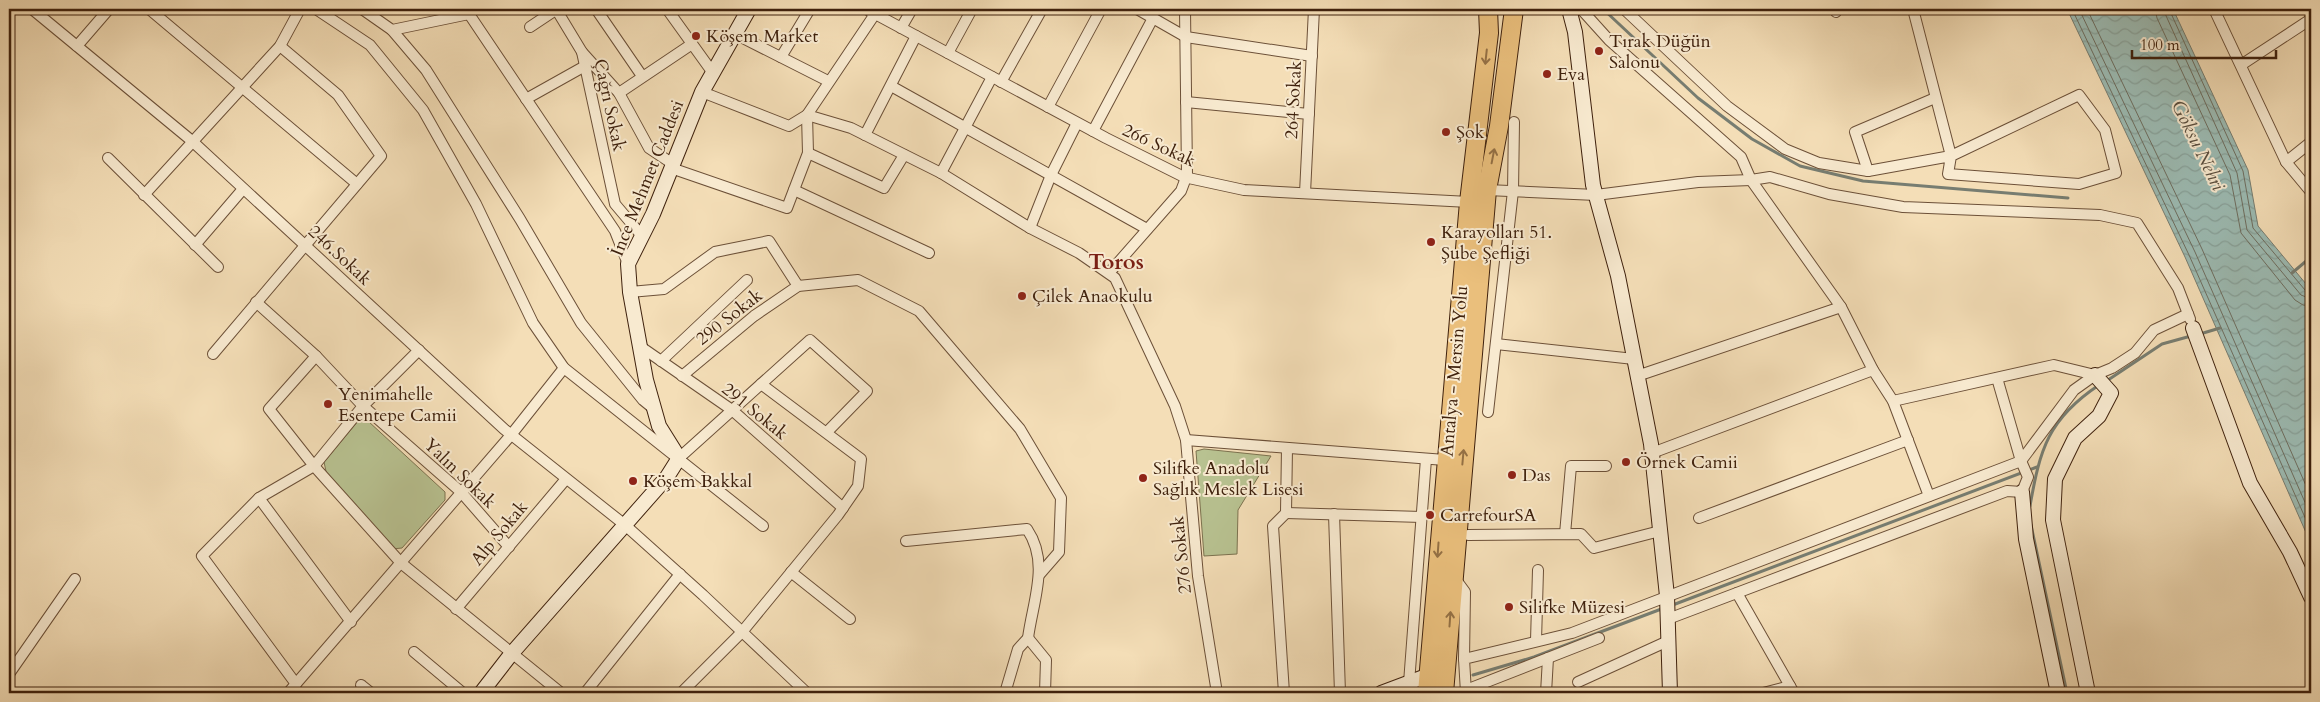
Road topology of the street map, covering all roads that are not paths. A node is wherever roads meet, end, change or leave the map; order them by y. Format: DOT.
graph roads {
  1 [pos="32,9"];
  2 [pos="109,9"];
  3 [pos="149,9"];
  4 [pos="300,9"];
  5 [pos="316,9"];
  6 [pos="362,9"];
  7 [pos="556,9"];
  8 [pos="596,9"];
  9 [pos="667,9"];
  10 [pos="749,9"];
  11 [pos="810,9"];
  12 [pos="912,9"];
  13 [pos="972,9"];
  14 [pos="1042,9"];
  15 [pos="1101,9"];
  16 [pos="1137,9"];
  17 [pos="1186,9"];
  18 [pos="1314,9"];
  19 [pos="1488,9"];
  20 [pos="1514,9"];
  21 [pos="1569,9"];
  22 [pos="1581,9"];
  23 [pos="1624,9"];
  24 [pos="1913,9"];
  25 [pos="2214,9"];
  26 [pos="2307,9"];
  27 [pos="466,11"];
  28 [pos="870,11"];
  29 [pos="2311,14"];
  30 [pos="1153,18"];
  31 [pos="2311,19"];
  32 [pos="530,27"];
  33 [pos="901,28"];
  34 [pos="392,30"];
  35 [pos="735,34"];
  36 [pos="916,36"];
  37 [pos="1186,37"];
  38 [pos="692,44"];
  39 [pos="77,46"];
  40 [pos="280,46"];
  41 [pos="582,52"];
  42 [pos="948,53"];
  43 [pos="1312,56"];
  44 [pos="781,57"];
  45 [pos="2241,65"];
  46 [pos="585,66"];
  47 [pos="713,73"];
  48 [pos="642,76"];
  49 [pos="997,79"];
  50 [pos="828,80"];
  51 [pos="243,86"];
  52 [pos="891,86"];
  53 [pos="702,92"];
  54 [pos="619,93"];
  55 [pos="1935,98"];
  56 [pos="526,99"];
  57 [pos="1186,102"];
  58 [pos="1048,107"];
  59 [pos="1309,114"];
  60 [pos="807,115"];
  61 [pos="1514,122"];
  62 [pos="1077,123"];
  63 [pos="964,127"];
  64 [pos="1093,131"];
  65 [pos="865,136"];
  66 [pos="192,141"];
  67 [pos="2311,142"];
  68 [pos="808,153"];
  69 [pos="904,155"];
  70 [pos="1950,156"];
  71 [pos="108,158"];
  72 [pos="2286,162"];
  73 [pos="672,166"];
  74 [pos="1868,171"];
  75 [pos="941,173"];
  76 [pos="1051,175"];
  77 [pos="1186,178"];
  78 [pos="1751,180"];
  79 [pos="358,184"];
  80 [pos="244,189"];
  81 [pos="794,190"];
  82 [pos="1487,190"];
  83 [pos="1513,191"];
  84 [pos="2311,192"];
  85 [pos="1305,193"];
  86 [pos="144,195"];
  87 [pos="1596,195"];
  88 [pos="1469,202"];
  89 [pos="1030,228"];
  90 [pos="1148,229"];
  91 [pos="642,236"];
  92 [pos="195,245"];
  93 [pos="305,246"];
  94 [pos="929,253"];
  95 [pos="628,264"];
  96 [pos="218,267"];
  97 [pos="1112,276"];
  98 [pos="747,280"];
  99 [pos="798,286"];
  100 [pos="630,292"];
  101 [pos="256,302"];
  102 [pos="1841,307"];
  103 [pos="2188,314"];
  104 [pos="2193,328"];
  105 [pos="1496,344"];
  106 [pos="641,347"];
  107 [pos="418,350"];
  108 [pos="213,354"];
  109 [pos="316,356"];
  110 [pos="1634,359"];
  111 [pos="661,361"];
  112 [pos="564,368"];
  113 [pos="1873,370"];
  114 [pos="2095,375"];
  115 [pos="682,376"];
  116 [pos="1637,376"];
  117 [pos="1997,378"];
  118 [pos="761,384"];
  119 [pos="1893,401"];
  120 [pos="363,406"];
  121 [pos="654,408"];
  122 [pos="732,410"];
  123 [pos="1488,412"];
  124 [pos="827,432"];
  125 [pos="511,435"];
  126 [pos="1186,440"];
  127 [pos="1908,440"];
  128 [pos="1286,448"];
  129 [pos="1652,453"];
  130 [pos="679,458"];
  131 [pos="1426,459"];
  132 [pos="1445,460"];
  133 [pos="2021,461"];
  134 [pos="314,466"];
  135 [pos="1606,466"];
  136 [pos="566,479"];
  137 [pos="461,492"];
  138 [pos="2022,492"];
  139 [pos="1929,496"];
  140 [pos="259,498"];
  141 [pos="843,508"];
  142 [pos="1286,513"];
  143 [pos="1334,514"];
  144 [pos="1422,517"];
  145 [pos="1699,518"];
  146 [pos="626,526"];
  147 [pos="763,526"];
  148 [pos="1660,531"];
  149 [pos="1565,534"];
  150 [pos="1468,535"];
  151 [pos="906,542"];
  152 [pos="509,547"];
  153 [pos="400,563"];
  154 [pos="1538,570"];
  155 [pos="791,572"];
  156 [pos="680,574"];
  157 [pos="1039,574"];
  158 [pos="1453,576"];
  159 [pos="75,579"];
  160 [pos="1737,593"];
  161 [pos="1667,596"];
  162 [pos="2311,596"];
  163 [pos="456,609"];
  164 [pos="850,619"];
  165 [pos="1668,619"];
  166 [pos="351,622"];
  167 [pos="742,632"];
  168 [pos="1028,638"];
  169 [pos="1599,638"];
  170 [pos="1536,641"];
  171 [pos="1668,641"];
  172 [pos="414,652"];
  173 [pos="512,653"];
  174 [pos="1548,658"];
  175 [pos="1464,659"];
  176 [pos="9,674"];
  177 [pos="1429,675"];
  178 [pos="1578,682"];
  179 [pos="1409,683"];
  180 [pos="296,684"];
  181 [pos="361,684"];
  182 [pos="1792,690"];
  183 [pos="1466,691"];
  184 [pos="288,693"];
  185 [pos="371,693"];
  186 [pos="463,693"];
  187 [pos="481,693"];
  188 [pos="560,693"];
  189 [pos="585,693"];
  190 [pos="681,693"];
  191 [pos="807,693"];
  192 [pos="1005,693"];
  193 [pos="1045,693"];
  194 [pos="1216,693"];
  195 [pos="1284,693"];
  196 [pos="1340,693"];
  197 [pos="1381,693"];
  198 [pos="1427,693"];
  199 [pos="1444,693"];
  200 [pos="1546,693"];
  201 [pos="1670,693"];
  202 [pos="1764,693"];
  203 [pos="2058,693"];
  204 [pos="2088,693"];
  1 -- 39 [label="street, 246.Sokak"];
  2 -- 39 [label="street"];
  3 -- 51 [label="street"];
  4 -- 40 [label="street"];
  5 -- 112 [label="street"];
  6 -- 34 [label="street"];
  7 -- 32 [label="street"];
  7 -- 41 [label="street"];
  8 -- 48 [label="street"];
  9 -- 38 [label="street"];
  10 -- 35 [label="street, İnce Mehmet Caddesi"];
  11 -- 44 [label="street"];
  12 -- 33 [label="street"];
  13 -- 42 [label="street"];
  14 -- 49 [label="street"];
  15 -- 58 [label="street"];
  16 -- 30 [label="street"];
  17 -- 37 [label="street"];
  18 -- 43 [label="street, 264 Sokak"];
  19 -- 88 [label="highway, Antalya - Mersin Yolu, one-way"];
  82 -- 20 [label="highway, Antalya - Mersin Yolu, one-way"];
  21 -- 87 [label="street"];
  22 -- 78 [label="street"];
  23 -- 74 [label="street"];
  24 -- 55 [label="street"];
  25 -- 45 [label="street"];
  26 -- 29 [label="street"];
  27 -- 34 [label="street"];
  27 -- 56 [label="street"];
  28 -- 33 [label="street, 266 Sokak"];
  28 -- 50 [label="street"];
  30 -- 37 [label="street"];
  30 -- 64 [label="street"];
  31 -- 45 [label="street"];
  33 -- 36 [label="street, 266 Sokak"];
  34 -- 121 [label="street"];
  35 -- 44 [label="street"];
  35 -- 47 [label="street, İnce Mehmet Caddesi"];
  36 -- 42 [label="street, 266 Sokak"];
  36 -- 52 [label="street"];
  37 -- 43 [label="street"];
  37 -- 57 [label="street"];
  38 -- 47 [label="street"];
  38 -- 48 [label="street, Çağrı Sokak"];
  39 -- 66 [label="street, 246.Sokak"];
  40 -- 51 [label="street"];
  40 -- 79 [label="street"];
  41 -- 46 [label="street, Çağrı Sokak"];
  41 -- 54 [label="street, Çağrı Sokak"];
  42 -- 49 [label="street, 266 Sokak"];
  43 -- 59 [label="street, 264 Sokak"];
  44 -- 50 [label="street"];
  45 -- 72 [label="street"];
  46 -- 56 [label="street"];
  46 -- 91 [label="street, Çağrı Sokak"];
  47 -- 53 [label="street, İnce Mehmet Caddesi"];
  48 -- 54 [label="street, Çağrı Sokak"];
  49 -- 58 [label="street, 266 Sokak"];
  49 -- 63 [label="street"];
  50 -- 60 [label="street"];
  51 -- 66 [label="street"];
  51 -- 79 [label="street"];
  52 -- 63 [label="street"];
  52 -- 65 [label="street"];
  53 -- 60 [label="street"];
  53 -- 73 [label="street, İnce Mehmet Caddesi"];
  54 -- 73 [label="street"];
  55 -- 70 [label="street"];
  55 -- 74 [label="street"];
  56 -- 95 [label="street"];
  57 -- 59 [label="street"];
  57 -- 77 [label="street"];
  58 -- 62 [label="street, 266 Sokak"];
  59 -- 85 [label="street, 264 Sokak"];
  60 -- 65 [label="street"];
  60 -- 68 [label="street"];
  61 -- 83 [label="street"];
  62 -- 64 [label="street, 266 Sokak"];
  62 -- 76 [label="street"];
  63 -- 75 [label="street"];
  63 -- 76 [label="street"];
  64 -- 77 [label="street, 266 Sokak"];
  65 -- 69 [label="street"];
  66 -- 80 [label="street, 246.Sokak"];
  66 -- 86 [label="street"];
  67 -- 72 [label="street"];
  68 -- 69 [label="street"];
  68 -- 81 [label="street"];
  69 -- 75 [label="street"];
  70 -- 70 [label="street"];
  70 -- 74 [label="street"];
  71 -- 86 [label="street"];
  72 -- 84 [label="street"];
  73 -- 81 [label="street"];
  73 -- 91 [label="street, İnce Mehmet Caddesi"];
  75 -- 89 [label="street"];
  76 -- 89 [label="street"];
  76 -- 90 [label="street"];
  77 -- 85 [label="street, 266 Sokak"];
  77 -- 90 [label="street"];
  78 -- 87 [label="street"];
  78 -- 102 [label="street"];
  78 -- 103 [label="street"];
  79 -- 93 [label="street"];
  80 -- 92 [label="street"];
  80 -- 93 [label="street, 246.Sokak"];
  81 -- 94 [label="street"];
  82 -- 83 [label="street"];
  158 -- 82 [label="highway, Antalya - Mersin Yolu, one-way"];
  83 -- 87 [label="street"];
  83 -- 105 [label="street"];
  85 -- 88 [label="street, 266 Sokak"];
  86 -- 92 [label="street"];
  87 -- 110 [label="street"];
  88 -- 132 [label="highway, Antalya - Mersin Yolu"];
  89 -- 97 [label="street"];
  90 -- 97 [label="street"];
  91 -- 95 [label="street, İnce Mehmet Caddesi"];
  92 -- 96 [label="street"];
  93 -- 101 [label="street"];
  93 -- 107 [label="street, 246.Sokak"];
  95 -- 100 [label="street, İnce Mehmet Caddesi"];
  97 -- 126 [label="street, 276 Sokak"];
  98 -- 111 [label="street"];
  99 -- 100 [label="street"];
  99 -- 115 [label="street, 290 Sokak"];
  99 -- 157 [label="street"];
  100 -- 106 [label="street, İnce Mehmet Caddesi"];
  101 -- 108 [label="street"];
  101 -- 109 [label="street, Yalın Sokak"];
  102 -- 113 [label="street"];
  102 -- 116 [label="street"];
  103 -- 104 [label="street"];
  103 -- 114 [label="street"];
  104 -- 162 [label="street"];
  105 -- 110 [label="street"];
  105 -- 123 [label="street"];
  106 -- 111 [label="street, 291 Sokak"];
  106 -- 121 [label="street, İnce Mehmet Caddesi"];
  107 -- 120 [label="street"];
  107 -- 125 [label="street, 246.Sokak"];
  109 -- 120 [label="street, Yalın Sokak"];
  109 -- 134 [label="street"];
  110 -- 116 [label="street"];
  111 -- 115 [label="street, 291 Sokak"];
  112 -- 125 [label="street"];
  112 -- 130 [label="street"];
  113 -- 119 [label="street"];
  113 -- 129 [label="street"];
  114 -- 117 [label="street"];
  114 -- 133 [label="street"];
  114 -- 204 [label="street"];
  115 -- 122 [label="street, 291 Sokak"];
  116 -- 129 [label="street"];
  117 -- 119 [label="street"];
  117 -- 133 [label="street"];
  118 -- 122 [label="street"];
  118 -- 124 [label="street"];
  118 -- 124 [label="street"];
  119 -- 127 [label="street"];
  120 -- 134 [label="street"];
  120 -- 137 [label="street, Yalın Sokak"];
  121 -- 130 [label="street, İnce Mehmet Caddesi"];
  122 -- 130 [label="street"];
  122 -- 141 [label="street, 291 Sokak"];
  124 -- 141 [label="street"];
  125 -- 136 [label="street, 246.Sokak"];
  125 -- 137 [label="street"];
  126 -- 128 [label="street"];
  126 -- 194 [label="street, 276 Sokak"];
  127 -- 139 [label="street"];
  127 -- 145 [label="street"];
  128 -- 131 [label="street"];
  128 -- 142 [label="street"];
  129 -- 148 [label="street"];
  130 -- 146 [label="street"];
  130 -- 147 [label="street"];
  131 -- 132 [label="street"];
  131 -- 144 [label="street"];
  132 -- 177 [label="highway, Antalya - Mersin Yolu, one-way"];
  133 -- 138 [label="street"];
  133 -- 139 [label="street"];
  134 -- 140 [label="street"];
  134 -- 153 [label="street"];
  135 -- 149 [label="street"];
  136 -- 146 [label="street, 246.Sokak"];
  136 -- 152 [label="street, Alp Sokak"];
  137 -- 152 [label="street, Yalın Sokak"];
  137 -- 153 [label="street"];
  138 -- 160 [label="street"];
  138 -- 203 [label="street"];
  139 -- 161 [label="street"];
  140 -- 166 [label="street"];
  140 -- 180 [label="street"];
  141 -- 155 [label="street"];
  142 -- 143 [label="street"];
  142 -- 195 [label="street"];
  143 -- 144 [label="street"];
  143 -- 196 [label="street"];
  144 -- 179 [label="street"];
  146 -- 156 [label="street, 246.Sokak"];
  146 -- 173 [label="street"];
  148 -- 149 [label="street"];
  148 -- 161 [label="street"];
  149 -- 150 [label="street"];
  151 -- 157 [label="street"];
  152 -- 163 [label="street, Alp Sokak"];
  153 -- 163 [label="street"];
  153 -- 166 [label="street"];
  154 -- 170 [label="street"];
  155 -- 164 [label="street"];
  155 -- 167 [label="street"];
  156 -- 167 [label="street, 246.Sokak"];
  156 -- 189 [label="street"];
  157 -- 168 [label="street"];
  158 -- 175 [label="street"];
  199 -- 158 [label="highway, Antalya - Mersin Yolu, one-way"];
  159 -- 176 [label="street"];
  160 -- 165 [label="street"];
  160 -- 182 [label="street"];
  161 -- 165 [label="street"];
  161 -- 170 [label="street"];
  163 -- 173 [label="street"];
  165 -- 171 [label="street"];
  166 -- 180 [label="street"];
  167 -- 190 [label="street"];
  167 -- 191 [label="street, 246.Sokak"];
  168 -- 192 [label="street"];
  168 -- 193 [label="street"];
  169 -- 174 [label="street"];
  170 -- 175 [label="street"];
  171 -- 178 [label="street"];
  171 -- 201 [label="street"];
  172 -- 186 [label="street"];
  173 -- 187 [label="street"];
  173 -- 188 [label="street"];
  174 -- 183 [label="street"];
  174 -- 200 [label="street"];
  175 -- 183 [label="street"];
  177 -- 179 [label="street"];
  177 -- 198 [label="highway, Antalya - Mersin Yolu"];
  179 -- 197 [label="street"];
  180 -- 184 [label="street"];
  181 -- 185 [label="street"];
  182 -- 202 [label="street"];
}
